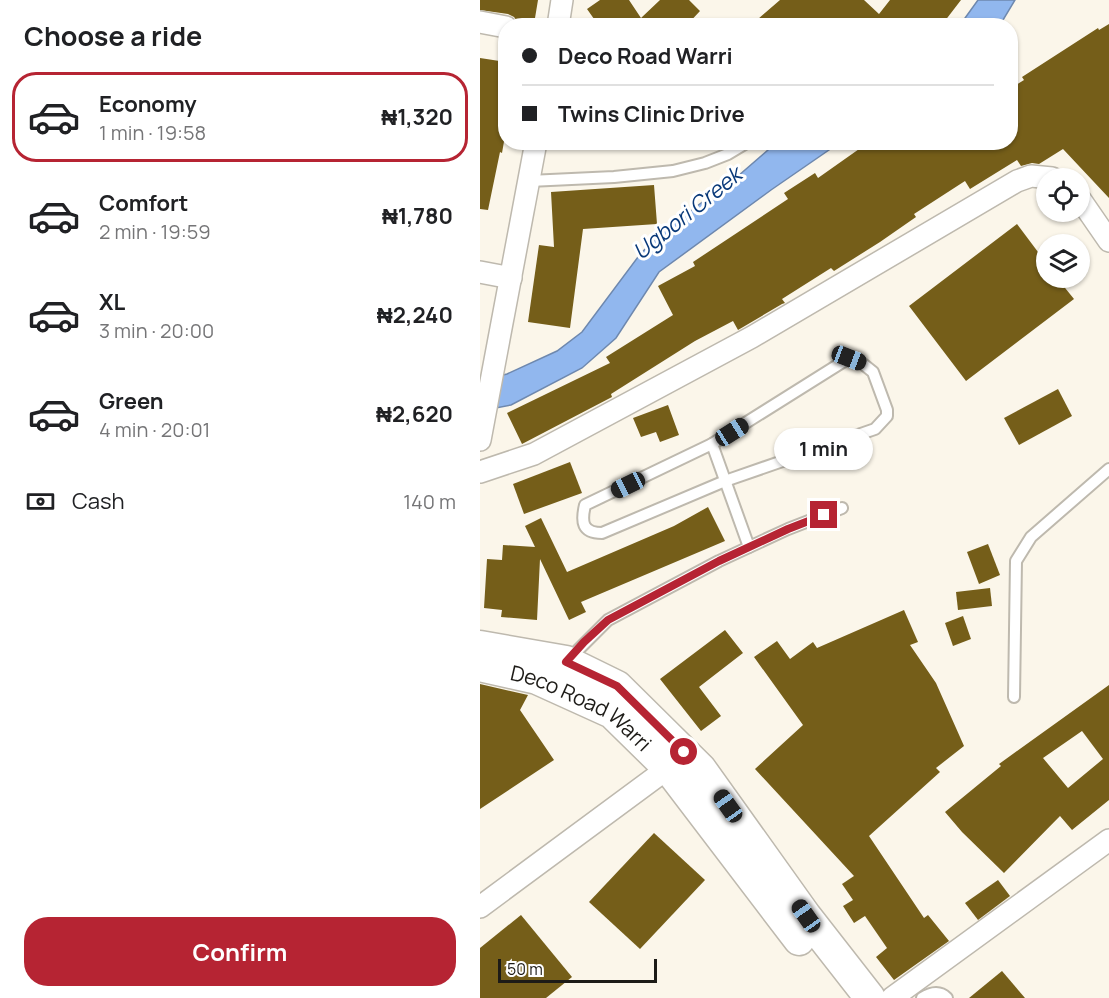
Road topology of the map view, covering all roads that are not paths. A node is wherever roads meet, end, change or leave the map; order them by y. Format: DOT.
graph roads {
  1 [pos="562,0"];
  2 [pos="559,18"];
  3 [pos="480,22"];
  4 [pos="498,25"];
  5 [pos="535,150"];
  6 [pos="734,150"];
  7 [pos="1036,176"];
  8 [pos="529,181"];
  9 [pos="1090,214"];
  10 [pos="1109,241"];
  11 [pos="480,272"];
  12 [pos="511,278"];
  13 [pos="481,432"];
  14 [pos="712,444"];
  15 [pos="1109,469"];
  16 [pos="480,472"];
  17 [pos="725,480"];
  18 [pos="842,508"];
  19 [pos="749,547"];
  20 [pos="480,646"];
  21 [pos="566,662"];
  22 [pos="480,666"];
  23 [pos="1014,698"];
  24 [pos="668,768"];
  25 [pos="1107,844"];
  26 [pos="480,907"];
  27 [pos="845,998"];
  28 [pos="870,998"];
  29 [pos="892,998"];
  30 [pos="922,998"];
  31 [pos="947,998"];
  1 -- 2 [label="street"];
  3 -- 4 [label="street"];
  5 -- 8 [label="street"];
  6 -- 8 [label="lane"];
  7 -- 16 [label="street"];
  8 -- 12 [label="street"];
  9 -- 10 [label="street"];
  11 -- 12 [label="street"];
  12 -- 13 [label="street"];
  14 -- 17 [label="lane"];
  14 -- 17 [label="lane"];
  14 -- 17 [label="lane"];
  15 -- 23 [label="lane"];
  17 -- 19 [label="lane"];
  18 -- 19 [label="lane"];
  19 -- 21 [label="lane"];
  20 -- 21 [label="main road, Deco Road Warri"];
  21 -- 28 [label="main road, Deco Road Warri"];
  22 -- 24 [label="main road, Deco Road Warri"];
  24 -- 26 [label="street"];
  24 -- 27 [label="main road, Deco Road Warri"];
  25 -- 29 [label="street"];
  30 -- 31 [label="lane"];
}
